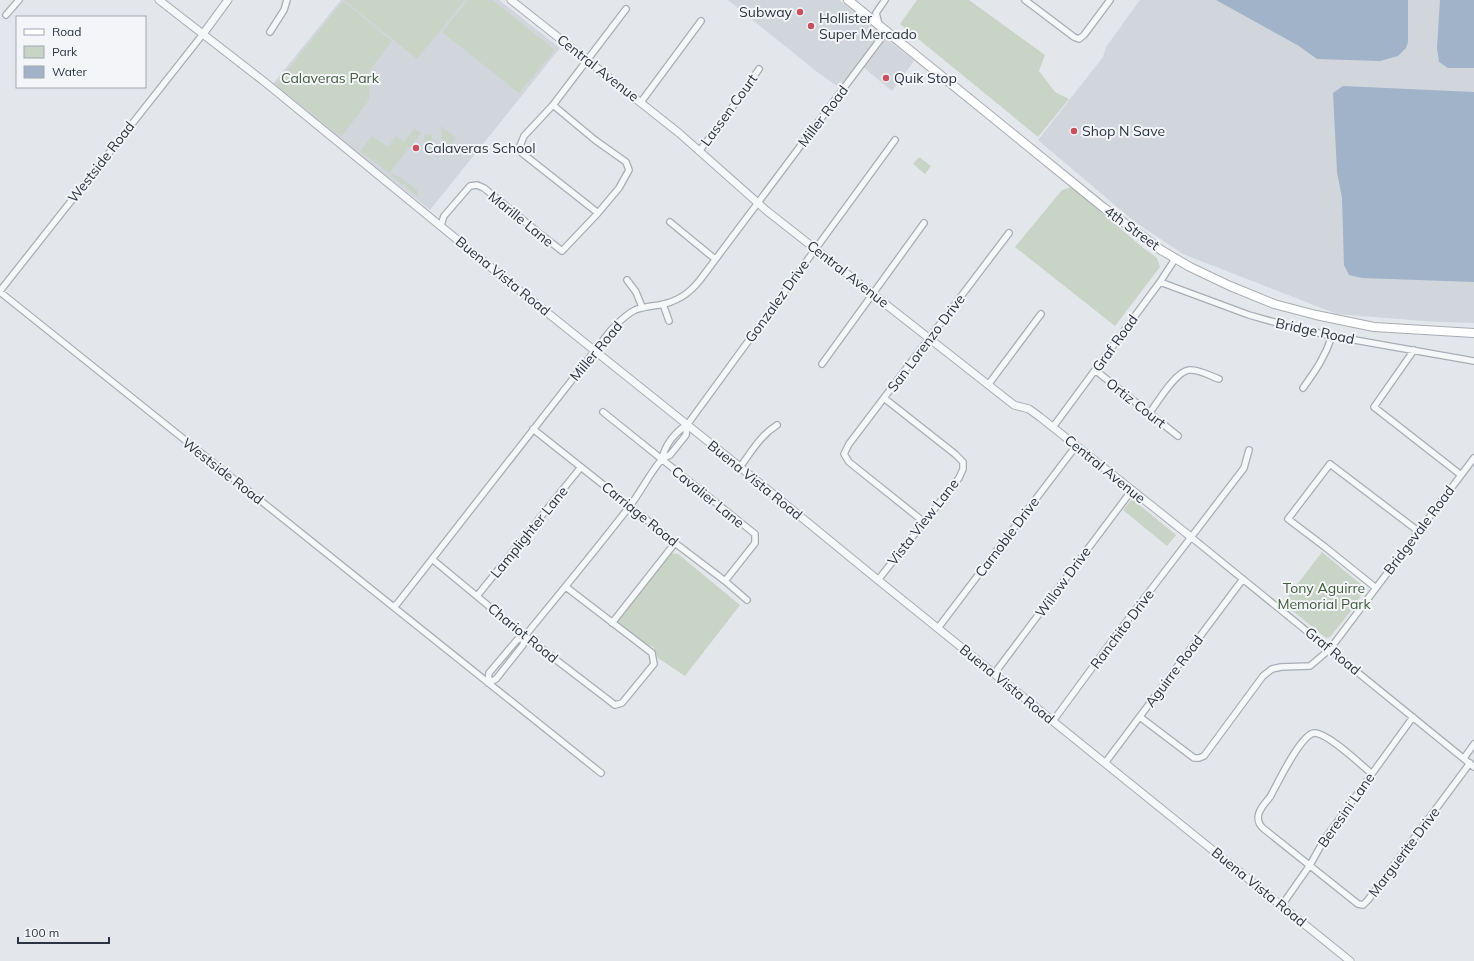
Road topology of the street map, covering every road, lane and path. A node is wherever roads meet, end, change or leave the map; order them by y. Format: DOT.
graph roads {
  1 [pos="19,0"];
  2 [pos="159,0"];
  3 [pos="228,0"];
  4 [pos="287,0"];
  5 [pos="511,0"];
  6 [pos="848,0"];
  7 [pos="885,0"];
  8 [pos="1025,0"];
  9 [pos="1107,1"];
  10 [pos="626,9"];
  11 [pos="6,15"];
  12 [pos="701,21"];
  13 [pos="880,26"];
  14 [pos="270,32"];
  15 [pos="203,34"];
  16 [pos="587,61"];
  17 [pos="758,69"];
  18 [pos="641,102"];
  19 [pos="553,105"];
  20 [pos="895,140"];
  21 [pos="699,151"];
  22 [pos="757,202"];
  23 [pos="598,213"];
  24 [pos="670,222"];
  25 [pos="924,224"];
  26 [pos="440,225"];
  27 [pos="1009,233"];
  28 [pos="815,249"];
  29 [pos="715,259"];
  30 [pos="1175,259"];
  31 [pos="626,280"];
  32 [pos="1160,282"];
  33 [pos="0,292"];
  34 [pos="873,294"];
  35 [pos="664,304"];
  36 [pos="642,307"];
  37 [pos="1040,314"];
  38 [pos="669,321"];
  39 [pos="1474,333"];
  40 [pos="1332,336"];
  41 [pos="929,339"];
  42 [pos="595,350"];
  43 [pos="1414,350"];
  44 [pos="1474,361"];
  45 [pos="822,364"];
  46 [pos="1095,370"];
  47 [pos="1219,379"];
  48 [pos="988,385"];
  49 [pos="1303,388"];
  50 [pos="884,398"];
  51 [pos="603,412"];
  52 [pos="1149,414"];
  53 [pos="687,425"];
  54 [pos="777,425"];
  55 [pos="1053,427"];
  56 [pos="533,429"];
  57 [pos="1178,436"];
  58 [pos="1076,446"];
  59 [pos="1249,450"];
  60 [pos="1474,458"];
  61 [pos="662,459"];
  62 [pos="740,466"];
  63 [pos="581,467"];
  64 [pos="1460,475"];
  65 [pos="1132,490"];
  66 [pos="630,506"];
  67 [pos="924,522"];
  68 [pos="1418,531"];
  69 [pos="1191,537"];
  70 [pos="675,543"];
  71 [pos="432,559"];
  72 [pos="1243,579"];
  73 [pos="878,580"];
  74 [pos="725,581"];
  75 [pos="566,586"];
  76 [pos="1376,588"];
  77 [pos="477,596"];
  78 [pos="747,600"];
  79 [pos="393,606"];
  80 [pos="612,622"];
  81 [pos="938,628"];
  82 [pos="525,636"];
  83 [pos="1330,649"];
  84 [pos="994,674"];
  85 [pos="488,683"];
  86 [pos="1140,717"];
  87 [pos="1413,717"];
  88 [pos="1053,721"];
  89 [pos="1474,744"];
  90 [pos="1464,758"];
  91 [pos="1105,762"];
  92 [pos="1472,765"];
  93 [pos="601,773"];
  94 [pos="1371,773"];
  95 [pos="1310,865"];
  96 [pos="1282,905"];
  97 [pos="1350,961"];
  1 -- 11 [label="street"];
  2 -- 15 [label="street, Buena Vista Road"];
  3 -- 15 [label="street"];
  4 -- 14 [label="street"];
  5 -- 16 [label="street, Central Avenue"];
  6 -- 13 [label="main road, 4th Street"];
  7 -- 13 [label="street, Miller Road"];
  8 -- 9 [label="street"];
  10 -- 16 [label="street"];
  12 -- 18 [label="street"];
  13 -- 22 [label="street, Miller Road"];
  13 -- 30 [label="main road, 4th Street"];
  15 -- 26 [label="street, Buena Vista Road"];
  15 -- 33 [label="street, Westside Road"];
  16 -- 18 [label="street, Central Avenue"];
  16 -- 19 [label="street"];
  17 -- 21 [label="street, Lassen Court"];
  18 -- 21 [label="street, Central Avenue"];
  19 -- 23 [label="street, Marille Lane"];
  19 -- 23 [label="street"];
  20 -- 28 [label="street, Gonzalez Drive"];
  21 -- 22 [label="street, Central Avenue"];
  22 -- 28 [label="street, Central Avenue"];
  22 -- 29 [label="street, Miller Road"];
  23 -- 26 [label="street, Marille Lane"];
  24 -- 29 [label="street"];
  25 -- 34 [label="street"];
  26 -- 42 [label="street, Buena Vista Road"];
  27 -- 41 [label="street, San Lorenzo Drive"];
  28 -- 34 [label="street, Central Avenue"];
  28 -- 53 [label="street, Gonzalez Drive"];
  29 -- 35 [label="street, Miller Road"];
  30 -- 32 [label="street, Graf Road"];
  30 -- 39 [label="main road, 4th Street"];
  31 -- 36 [label="street"];
  32 -- 40 [label="street, Bridge Road"];
  32 -- 46 [label="street, Graf Road"];
  33 -- 79 [label="street, Westside Road"];
  34 -- 41 [label="street, Central Avenue"];
  34 -- 45 [label="street"];
  35 -- 36 [label="street, Miller Road"];
  35 -- 38 [label="street"];
  36 -- 42 [label="street, Miller Road"];
  37 -- 48 [label="street"];
  40 -- 43 [label="street, Bridge Road"];
  40 -- 49 [label="street"];
  41 -- 48 [label="street, Central Avenue"];
  41 -- 50 [label="street, San Lorenzo Drive"];
  42 -- 53 [label="street, Buena Vista Road"];
  42 -- 56 [label="street, Miller Road"];
  43 -- 44 [label="street, Bridge Road"];
  43 -- 64 [label="street"];
  46 -- 52 [label="street, Ortiz Court"];
  46 -- 55 [label="street, Graf Road"];
  47 -- 52 [label="street"];
  48 -- 55 [label="street, Central Avenue"];
  50 -- 67 [label="street, San Lorenzo Drive"];
  50 -- 67 [label="street, Vista View Lane"];
  51 -- 61 [label="street, Cavalier Lane"];
  52 -- 57 [label="street, Ortiz Court"];
  53 -- 61 [label="street, Gonzalez Drive"];
  53 -- 62 [label="street, Buena Vista Road"];
  54 -- 62 [label="street"];
  55 -- 58 [label="street, Central Avenue"];
  56 -- 63 [label="street, Carriage Road"];
  56 -- 71 [label="street, Miller Road"];
  58 -- 65 [label="street, Central Avenue"];
  58 -- 81 [label="street, Carnoble Drive"];
  59 -- 69 [label="street, Ranchito Drive"];
  60 -- 64 [label="street, Bridgevale Road"];
  61 -- 66 [label="street, Gonzalez Drive"];
  61 -- 74 [label="street, Cavalier Lane"];
  62 -- 73 [label="street, Buena Vista Road"];
  63 -- 66 [label="street, Carriage Road"];
  63 -- 77 [label="street, Lamplighter Lane"];
  64 -- 68 [label="street, Bridgevale Road"];
  65 -- 69 [label="street, Central Avenue"];
  65 -- 84 [label="street, Willow Drive"];
  66 -- 70 [label="street, Carriage Road"];
  66 -- 75 [label="street, Gonzalez Drive"];
  67 -- 73 [label="street, Vista View Lane"];
  68 -- 76 [label="street, Bridgevale Road"];
  68 -- 76 [label="street"];
  69 -- 72 [label="street, Graf Road"];
  69 -- 88 [label="street, Ranchito Drive"];
  70 -- 74 [label="street, Carriage Road"];
  70 -- 80 [label="street"];
  71 -- 77 [label="street, Chariot Road"];
  71 -- 79 [label="street, Miller Road"];
  72 -- 83 [label="street, Graf Road"];
  72 -- 86 [label="street, Aguirre Road"];
  73 -- 81 [label="street, Buena Vista Road"];
  74 -- 78 [label="street, Carriage Road"];
  75 -- 80 [label="street"];
  75 -- 82 [label="street, Gonzalez Drive"];
  76 -- 83 [label="street, Bridgevale Road"];
  77 -- 82 [label="street, Chariot Road"];
  79 -- 85 [label="street, Westside Road"];
  80 -- 82 [label="street, Chariot Road"];
  81 -- 84 [label="street, Buena Vista Road"];
  82 -- 85 [label="street"];
  82 -- 85 [label="street"];
  83 -- 86 [label="street, Bridgevale Road"];
  83 -- 87 [label="street, Graf Road"];
  84 -- 88 [label="street, Buena Vista Road"];
  85 -- 93 [label="street, Westside Road"];
  86 -- 91 [label="street, Aguirre Road"];
  87 -- 90 [label="street, Graf Road"];
  87 -- 94 [label="street, Beresini Lane"];
  88 -- 91 [label="street, Buena Vista Road"];
  89 -- 90 [label="street"];
  90 -- 92 [label="street, Graf Road"];
  91 -- 96 [label="street, Buena Vista Road"];
  92 -- 95 [label="street, Marguerite Drive"];
  94 -- 95 [label="street, Beresini Lane"];
  94 -- 95 [label="street"];
  95 -- 96 [label="street, Beresini Lane"];
  96 -- 97 [label="street, Buena Vista Road"];
}
